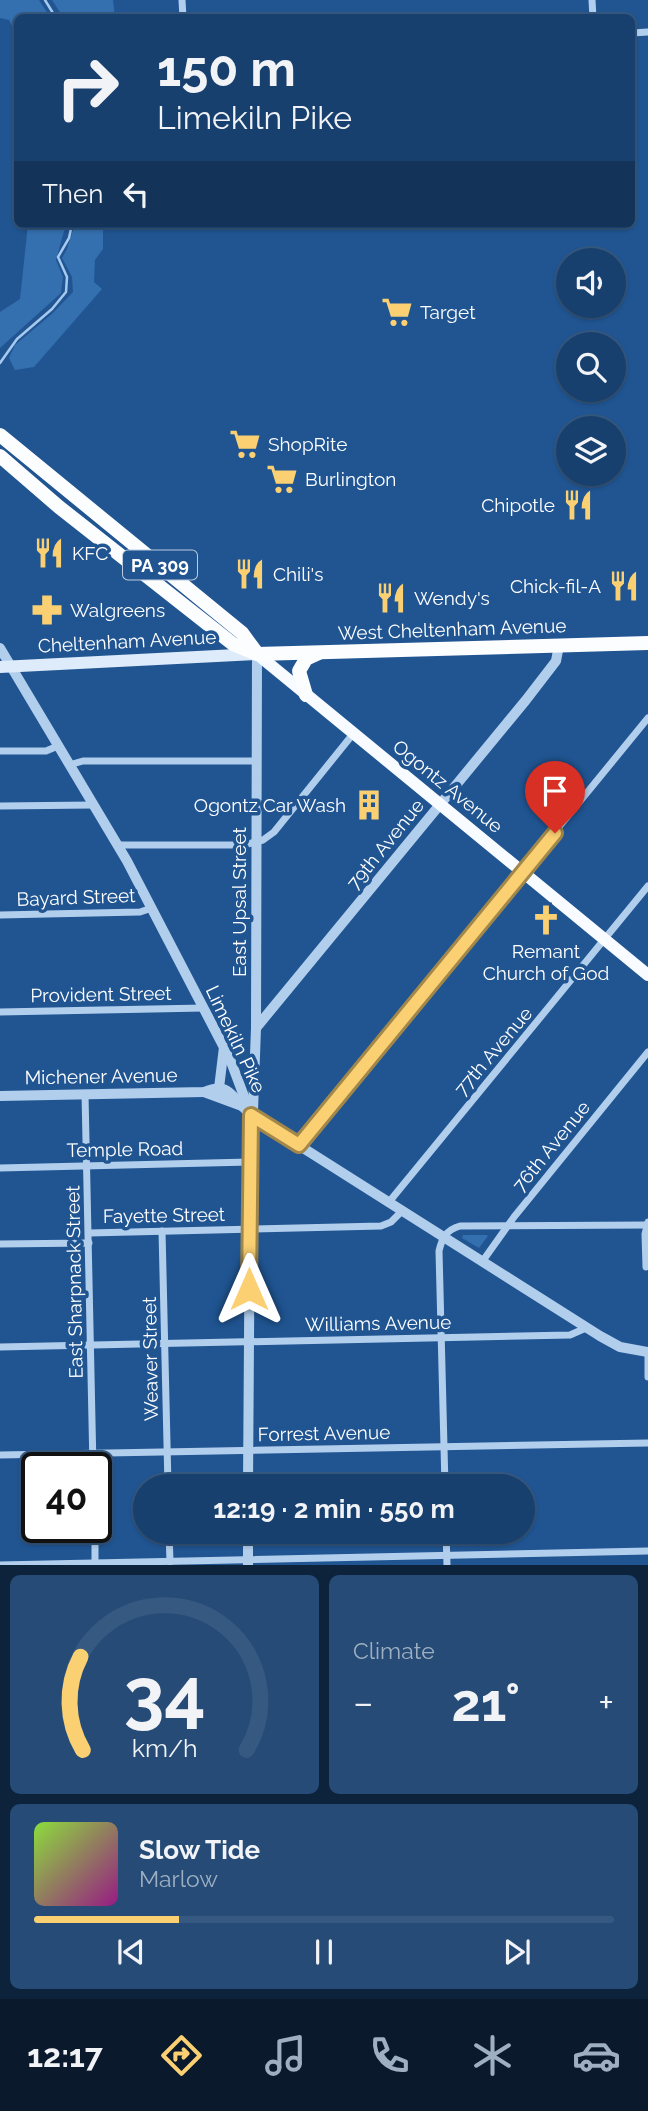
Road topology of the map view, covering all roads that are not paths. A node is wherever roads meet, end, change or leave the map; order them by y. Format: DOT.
graph roads {
  1 [pos="0,435"];
  2 [pos="0,456"];
  3 [pos="648,643"];
  4 [pos="559,645"];
  5 [pos="0,648"];
  6 [pos="319,653"];
  7 [pos="257,654"];
  8 [pos="5,667"];
  9 [pos="306,695"];
  10 [pos="648,718"];
  11 [pos="353,734"];
  12 [pos="58,747"];
  13 [pos="0,751"];
  14 [pos="256,761"];
  15 [pos="69,765"];
  16 [pos="93,805"];
  17 [pos="440,805"];
  18 [pos="0,806"];
  19 [pos="256,843"];
  20 [pos="118,845"];
  21 [pos="523,872"];
  22 [pos="648,886"];
  23 [pos="152,908"];
  24 [pos="0,915"];
  25 [pos="605,939"];
  26 [pos="648,975"];
  27 [pos="204,1007"];
  28 [pos="0,1012"];
  29 [pos="256,1028"];
  30 [pos="224,1047"];
  31 [pos="648,1052"];
  32 [pos="219,1088"];
  33 [pos="204,1092"];
  34 [pos="85,1094"];
  35 [pos="0,1096"];
  36 [pos="242,1106"];
  37 [pos="251,1115"];
  38 [pos="299,1145"];
  39 [pos="250,1162"];
  40 [pos="87,1166"];
  41 [pos="0,1168"];
  42 [pos="388,1202"];
  43 [pos="402,1211"];
  44 [pos="648,1224"];
  45 [pos="508,1225"];
  46 [pos="249,1229"];
  47 [pos="162,1231"];
  48 [pos="89,1233"];
  49 [pos="443,1237"];
  50 [pos="89,1243"];
  51 [pos="0,1244"];
  52 [pos="482,1262"];
  53 [pos="646,1266"];
  54 [pos="586,1328"];
  55 [pos="441,1338"];
  56 [pos="248,1342"];
  57 [pos="165,1344"];
  58 [pos="91,1345"];
  59 [pos="0,1347"];
  60 [pos="648,1353"];
  61 [pos="648,1377"];
  62 [pos="648,1443"];
  63 [pos="444,1446"];
  64 [pos="248,1450"];
  65 [pos="93,1452"];
  66 [pos="167,1452"];
  67 [pos="112,1453"];
  68 [pos="0,1455"];
  69 [pos="21,1455"];
  70 [pos="168,1474"];
  71 [pos="248,1474"];
  72 [pos="445,1474"];
  73 [pos="94,1543"];
  74 [pos="169,1544"];
  75 [pos="248,1544"];
  76 [pos="447,1544"];
  77 [pos="648,1551"];
  78 [pos="447,1555"];
  79 [pos="170,1562"];
  80 [pos="248,1563"];
  81 [pos="95,1564"];
  82 [pos="0,1565"];
  83 [pos="447,1565"];
  1 -- 7 [label="highway, Ogontz Avenue / PA 309"];
  2 -- 7 [label="highway, Ogontz Avenue / PA 309"];
  3 -- 4 [label="highway, West Cheltenham Avenue / PA 309"];
  4 -- 6 [label="highway, West Cheltenham Avenue / PA 309"];
  4 -- 17 [label="street, 79th Avenue"];
  5 -- 8 [label="street, Limekiln Pike"];
  6 -- 7 [label="highway, West Cheltenham Avenue / PA 309"];
  6 -- 9 [label="highway"];
  7 -- 8 [label="main road, Cheltenham Avenue"];
  7 -- 9 [label="main road, Ogontz Avenue"];
  7 -- 14 [label="street, East Upsal Street"];
  8 -- 12 [label="street, Limekiln Pike"];
  9 -- 11 [label="main road, Ogontz Avenue"];
  10 -- 21 [label="street"];
  11 -- 17 [label="main road, Ogontz Avenue"];
  11 -- 19 [label="street"];
  12 -- 13 [label="street"];
  12 -- 15 [label="street, Limekiln Pike"];
  14 -- 15 [label="street"];
  14 -- 19 [label="street, East Upsal Street"];
  15 -- 16 [label="street, Limekiln Pike"];
  16 -- 18 [label="street"];
  16 -- 20 [label="street, Limekiln Pike"];
  17 -- 21 [label="main road, Ogontz Avenue"];
  17 -- 29 [label="street, 79th Avenue"];
  19 -- 20 [label="street"];
  19 -- 29 [label="street, East Upsal Street"];
  20 -- 23 [label="street, Limekiln Pike"];
  21 -- 25 [label="main road, Ogontz Avenue"];
  21 -- 38 [label="street"];
  22 -- 25 [label="street, 77th Avenue"];
  23 -- 24 [label="street, Bayard Street"];
  23 -- 27 [label="street, Limekiln Pike"];
  25 -- 26 [label="main road, Ogontz Avenue"];
  25 -- 42 [label="street, 77th Avenue"];
  27 -- 28 [label="street, Provident Street"];
  27 -- 30 [label="street, Limekiln Pike"];
  29 -- 37 [label="street, East Upsal Street"];
  30 -- 32 [label="street"];
  30 -- 37 [label="street, Limekiln Pike"];
  31 -- 45 [label="street, 76th Avenue"];
  32 -- 33 [label="street, Michener Avenue"];
  32 -- 36 [label="street, Michener Avenue"];
  33 -- 34 [label="street, Michener Avenue"];
  33 -- 36 [label="street, Michener Avenue"];
  34 -- 35 [label="street, Michener Avenue"];
  34 -- 40 [label="street, East Sharpnack Street"];
  36 -- 37 [label="street, Michener Avenue"];
  37 -- 38 [label="street, Limekiln Pike"];
  37 -- 39 [label="street, East Upsal Street"];
  38 -- 42 [label="street, Limekiln Pike"];
  39 -- 40 [label="street, Temple Road"];
  39 -- 46 [label="street, East Upsal Street"];
  40 -- 41 [label="street, Temple Road"];
  40 -- 48 [label="street, East Sharpnack Street"];
  42 -- 43 [label="street, Limekiln Pike"];
  43 -- 46 [label="street, Fayette Street"];
  43 -- 49 [label="street, Limekiln Pike"];
  44 -- 45 [label="street"];
  44 -- 53 [label="street"];
  45 -- 49 [label="street"];
  45 -- 52 [label="street, 76th Avenue"];
  46 -- 47 [label="street, Fayette Street"];
  46 -- 56 [label="street, East Upsal Street"];
  47 -- 48 [label="street, Fayette Street"];
  47 -- 57 [label="street, Weaver Street"];
  48 -- 50 [label="street, East Sharpnack Street"];
  49 -- 52 [label="street, Limekiln Pike"];
  49 -- 55 [label="street"];
  50 -- 51 [label="street, Fayette Street"];
  50 -- 58 [label="street, East Sharpnack Street"];
  52 -- 54 [label="street, Limekiln Pike"];
  54 -- 55 [label="street, Williams Avenue"];
  54 -- 60 [label="street, Limekiln Pike"];
  55 -- 56 [label="street, Williams Avenue"];
  55 -- 63 [label="street"];
  56 -- 57 [label="street, Williams Avenue"];
  56 -- 64 [label="street, East Upsal Street"];
  57 -- 58 [label="street, Williams Avenue"];
  57 -- 66 [label="street, Weaver Street"];
  58 -- 59 [label="street, Williams Avenue"];
  58 -- 65 [label="street, East Sharpnack Street"];
  60 -- 61 [label="street"];
  62 -- 63 [label="street, Forrest Avenue"];
  63 -- 64 [label="street, Forrest Avenue"];
  63 -- 72 [label="street"];
  64 -- 66 [label="street, Forrest Avenue"];
  64 -- 71 [label="street, East Upsal Street"];
  66 -- 67 [label="street, Forrest Avenue"];
  66 -- 70 [label="street, Weaver Street"];
  68 -- 69 [label="street, Forrest Avenue"];
  73 -- 81 [label="street"];
  74 -- 79 [label="street"];
  75 -- 80 [label="street"];
  76 -- 78 [label="street"];
  77 -- 78 [label="street"];
  78 -- 80 [label="street"];
  78 -- 83 [label="street"];
  79 -- 80 [label="street"];
  79 -- 81 [label="street"];
  81 -- 82 [label="street"];
}
